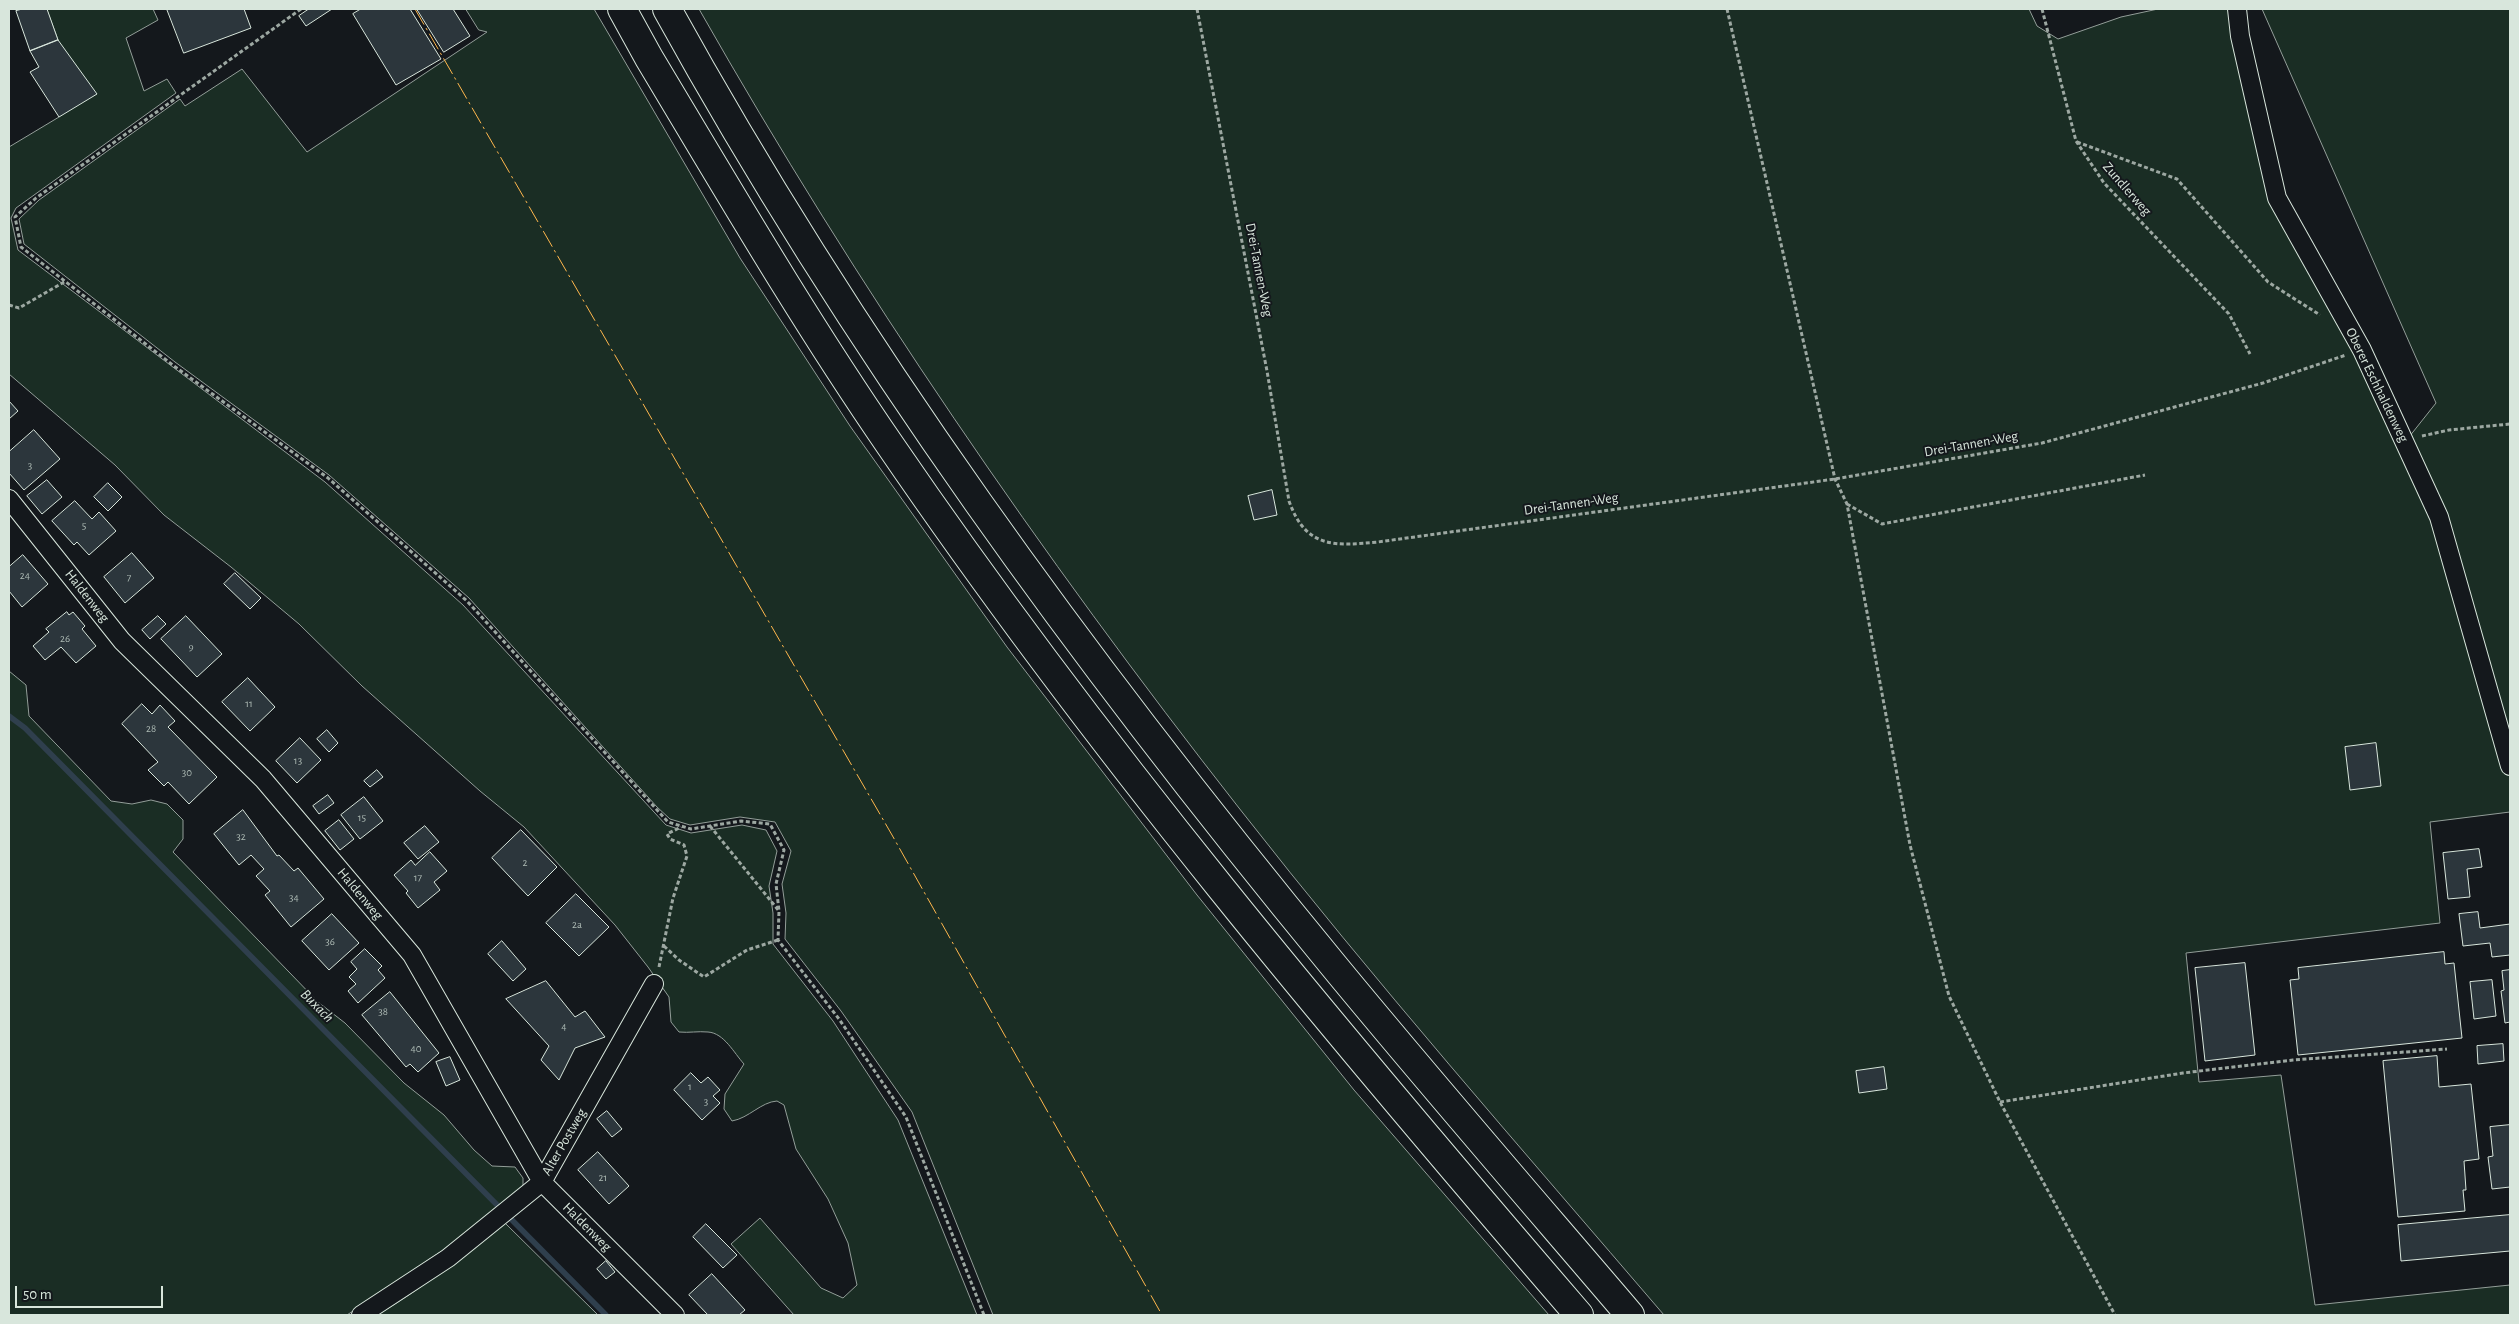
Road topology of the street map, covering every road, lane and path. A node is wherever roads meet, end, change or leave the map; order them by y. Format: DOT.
graph roads {
  1 [pos="301,9"];
  2 [pos="622,9"];
  3 [pos="667,9"];
  4 [pos="1197,9"];
  5 [pos="1727,9"];
  6 [pos="2042,9"];
  7 [pos="2237,9"];
  8 [pos="2076,141"];
  9 [pos="66,281"];
  10 [pos="9,305"];
  11 [pos="2324,318"];
  12 [pos="2362,350"];
  13 [pos="2250,354"];
  14 [pos="2510,424"];
  15 [pos="2404,442"];
  16 [pos="2145,475"];
  17 [pos="1835,479"];
  18 [pos="9,499"];
  19 [pos="1847,504"];
  20 [pos="2510,766"];
  21 [pos="710,826"];
  22 [pos="681,827"];
  23 [pos="779,911"];
  24 [pos="778,940"];
  25 [pos="664,946"];
  26 [pos="654,984"];
  27 [pos="2447,1049"];
  28 [pos="2000,1102"];
  29 [pos="542,1182"];
  30 [pos="361,1315"];
  31 [pos="674,1315"];
  32 [pos="984,1315"];
  33 [pos="1579,1315"];
  34 [pos="1630,1315"];
  35 [pos="2115,1315"];
  1 -- 9 [label="path"];
  2 -- 33 [label="highway"];
  3 -- 34 [label="highway"];
  4 -- 17 [label="path, Drei-Tannen-Weg"];
  5 -- 17 [label="path"];
  6 -- 8 [label="path, Zundlerweg"];
  7 -- 12 [label="street, Oberer Eschhaldenweg"];
  8 -- 11 [label="path"];
  8 -- 13 [label="path, Zundlerweg"];
  9 -- 10 [label="path"];
  9 -- 22 [label="path"];
  12 -- 15 [label="street, Oberer Eschhaldenweg"];
  12 -- 17 [label="path, Drei-Tannen-Weg"];
  14 -- 15 [label="path"];
  15 -- 20 [label="street, Oberer Eschhaldenweg"];
  16 -- 19 [label="path"];
  17 -- 19 [label="path"];
  18 -- 29 [label="street, Haldenweg"];
  19 -- 28 [label="path"];
  21 -- 22 [label="path"];
  21 -- 23 [label="path"];
  21 -- 23 [label="path"];
  22 -- 25 [label="path"];
  23 -- 24 [label="path"];
  24 -- 25 [label="path"];
  24 -- 32 [label="path"];
  25 -- 26 [label="path"];
  26 -- 29 [label="street, Alter Postweg"];
  27 -- 28 [label="path"];
  28 -- 35 [label="path"];
  29 -- 30 [label="street, Alter Postweg"];
  29 -- 31 [label="street, Haldenweg"];
}
